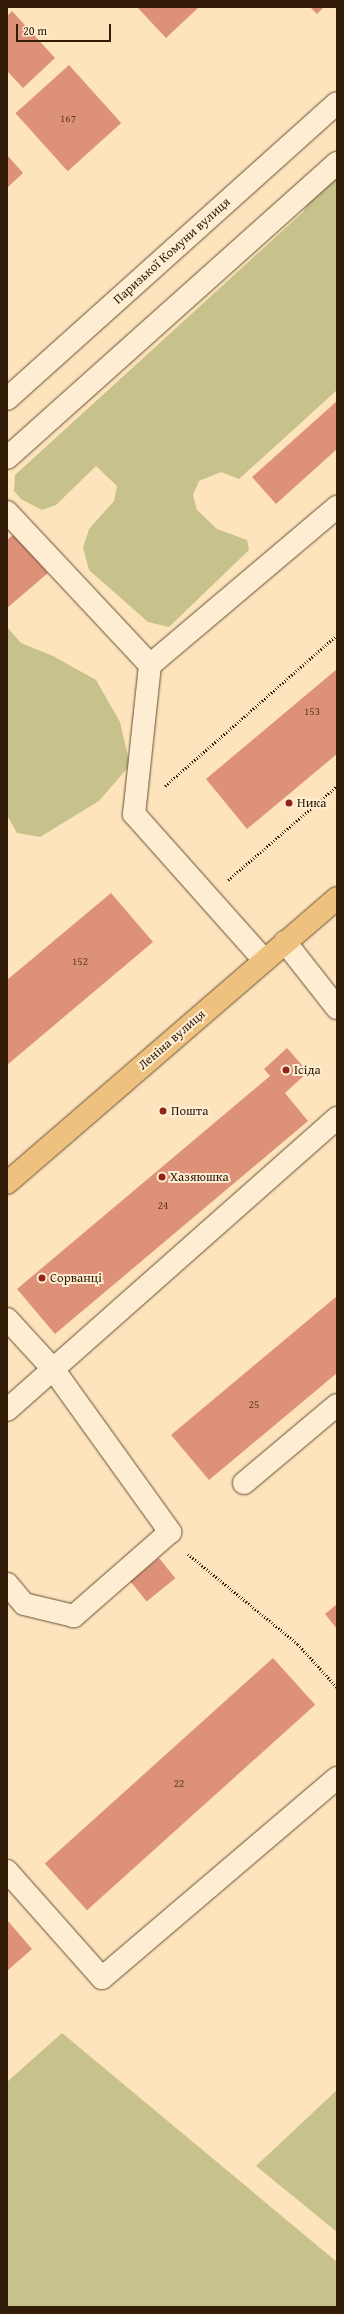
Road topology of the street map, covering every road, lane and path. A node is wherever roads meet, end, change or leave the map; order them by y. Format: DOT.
graph roads {
  1 [pos="337,103"];
  2 [pos="337,163"];
  3 [pos="7,399"];
  4 [pos="7,458"];
  5 [pos="337,507"];
  6 [pos="7,512"];
  7 [pos="337,635"];
  8 [pos="150,665"];
  9 [pos="337,786"];
  10 [pos="134,814"];
  11 [pos="208,897"];
  12 [pos="337,898"];
  13 [pos="285,942"];
  14 [pos="264,960"];
  15 [pos="337,1008"];
  16 [pos="337,1118"];
  17 [pos="7,1183"];
  18 [pos="7,1319"];
  19 [pos="53,1370"];
  20 [pos="337,1405"];
  21 [pos="7,1410"];
  22 [pos="244,1483"];
  23 [pos="170,1532"];
  24 [pos="7,1584"];
  25 [pos="337,1687"];
  26 [pos="337,1778"];
  27 [pos="7,1871"];
  1 -- 3 [label="street, Паризької Комуни вулиця"];
  2 -- 4 [label="street"];
  5 -- 8 [label="street"];
  6 -- 8 [label="street"];
  7 -- 10 [label="path"];
  8 -- 10 [label="street"];
  9 -- 11 [label="path"];
  10 -- 11 [label="street"];
  11 -- 14 [label="street"];
  12 -- 13 [label="main road, Леніна вулиця"];
  13 -- 14 [label="main road, Леніна вулиця"];
  13 -- 15 [label="street"];
  14 -- 17 [label="main road, Леніна вулиця"];
  16 -- 19 [label="street"];
  18 -- 19 [label="street"];
  19 -- 21 [label="street"];
  19 -- 23 [label="street"];
  20 -- 22 [label="street"];
  23 -- 24 [label="street"];
  23 -- 25 [label="path"];
  26 -- 27 [label="street"];
}
